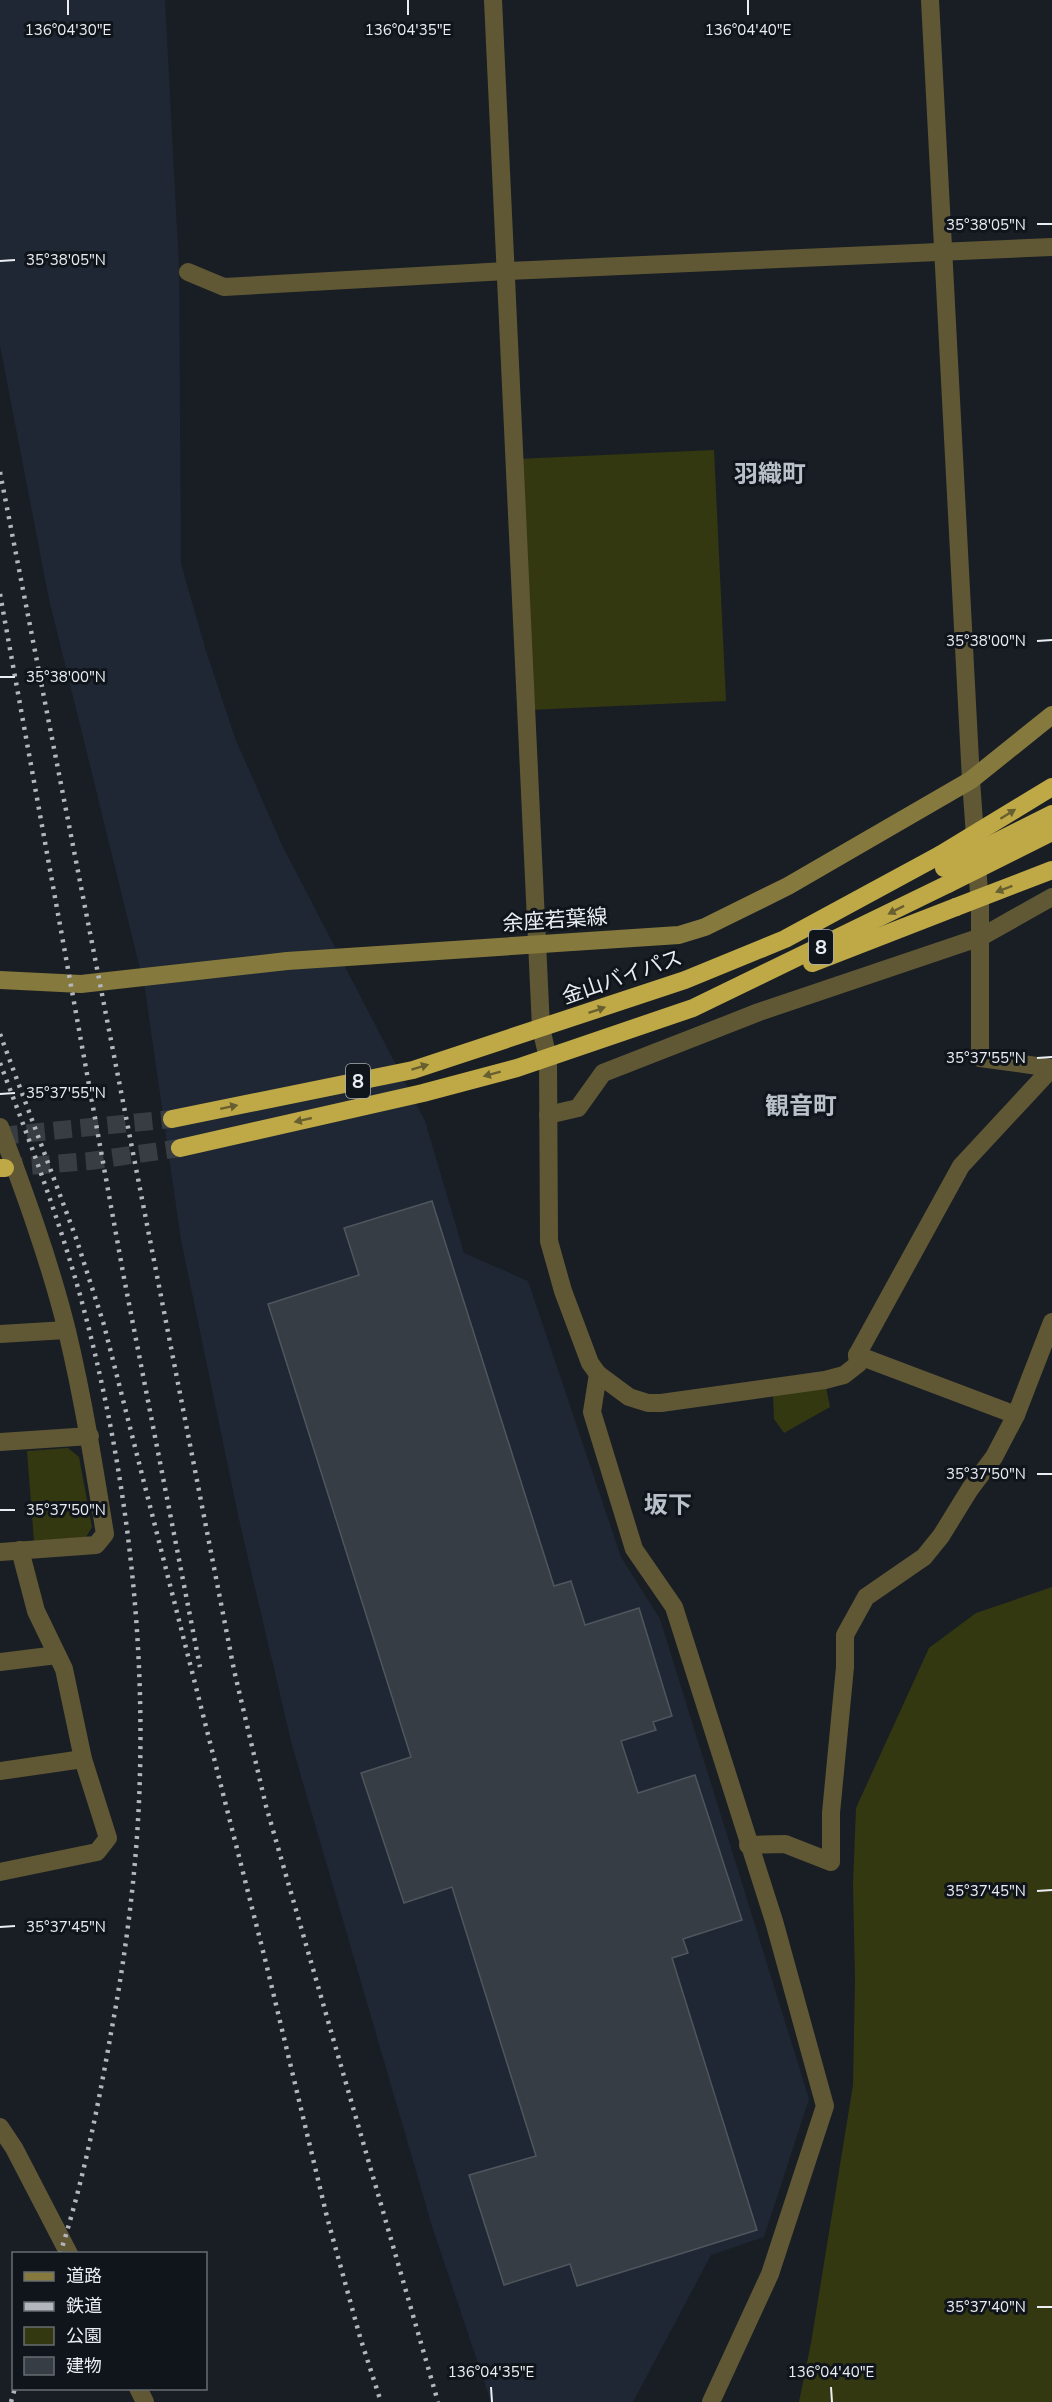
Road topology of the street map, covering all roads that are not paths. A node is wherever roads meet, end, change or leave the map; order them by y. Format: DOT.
graph roads {
  1 [pos="493,0"];
  2 [pos="930,0"];
  3 [pos="1052,247"];
  4 [pos="943,252"];
  5 [pos="506,271"];
  6 [pos="188,272"];
  7 [pos="1052,715"];
  8 [pos="971,780"];
  9 [pos="1052,787"];
  10 [pos="1052,814"];
  11 [pos="1052,832"];
  12 [pos="944,869"];
  13 [pos="1052,870"];
  14 [pos="1052,897"];
  15 [pos="981,937"];
  16 [pos="538,944"];
  17 [pos="0,980"];
  18 [pos="693,1008"];
  19 [pos="541,1029"];
  20 [pos="548,1057"];
  21 [pos="1052,1068"];
  22 [pos="548,1115"];
  23 [pos="172,1119"];
  24 [pos="0,1127"];
  25 [pos="180,1148"];
  26 [pos="1052,1322"];
  27 [pos="66,1330"];
  28 [pos="0,1334"];
  29 [pos="857,1355"];
  30 [pos="598,1374"];
  31 [pos="1016,1415"];
  32 [pos="90,1436"];
  33 [pos="0,1442"];
  34 [pos="20,1550"];
  35 [pos="0,1551"];
  36 [pos="57,1655"];
  37 [pos="0,1662"];
  38 [pos="83,1760"];
  39 [pos="0,1771"];
  40 [pos="748,1845"];
  41 [pos="0,1872"];
  42 [pos="0,2127"];
  43 [pos="68,2252"];
  44 [pos="711,2402"];
  1 -- 5 [label="street"];
  2 -- 4 [label="street"];
  3 -- 4 [label="street"];
  4 -- 5 [label="street"];
  4 -- 8 [label="street"];
  5 -- 6 [label="street"];
  5 -- 16 [label="street"];
  7 -- 8 [label="main road, 余座若葉線"];
  8 -- 15 [label="street"];
  8 -- 16 [label="main road, 余座若葉線"];
  12 -- 9 [label="highway, 8, one-way, bridge"];
  10 -- 12 [label="highway, bridge"];
  11 -- 12 [label="highway, 8, bridge"];
  12 -- 18 [label="highway, 8, one-way"];
  19 -- 12 [label="highway, 金山バイパス / 8, one-way"];
  13 -- 18 [label="highway, one-way, bridge"];
  14 -- 15 [label="street"];
  15 -- 21 [label="street"];
  15 -- 22 [label="street"];
  16 -- 17 [label="main road, 余座若葉線"];
  16 -- 19 [label="street"];
  18 -- 20 [label="highway, 8"];
  19 -- 20 [label="street"];
  23 -- 19 [label="highway, 金山バイパス / 8, one-way"];
  20 -- 22 [label="street"];
  20 -- 25 [label="highway, 8, one-way"];
  21 -- 29 [label="street"];
  22 -- 30 [label="street"];
  24 -- 27 [label="street"];
  26 -- 31 [label="street"];
  27 -- 28 [label="street"];
  27 -- 32 [label="street"];
  29 -- 30 [label="street"];
  29 -- 31 [label="street"];
  30 -- 40 [label="street"];
  31 -- 40 [label="street"];
  32 -- 33 [label="street"];
  32 -- 34 [label="street"];
  34 -- 35 [label="street"];
  34 -- 36 [label="street"];
  36 -- 37 [label="street"];
  36 -- 38 [label="street"];
  38 -- 39 [label="street"];
  38 -- 41 [label="street"];
  40 -- 44 [label="street"];
  42 -- 43 [label="street"];
}
